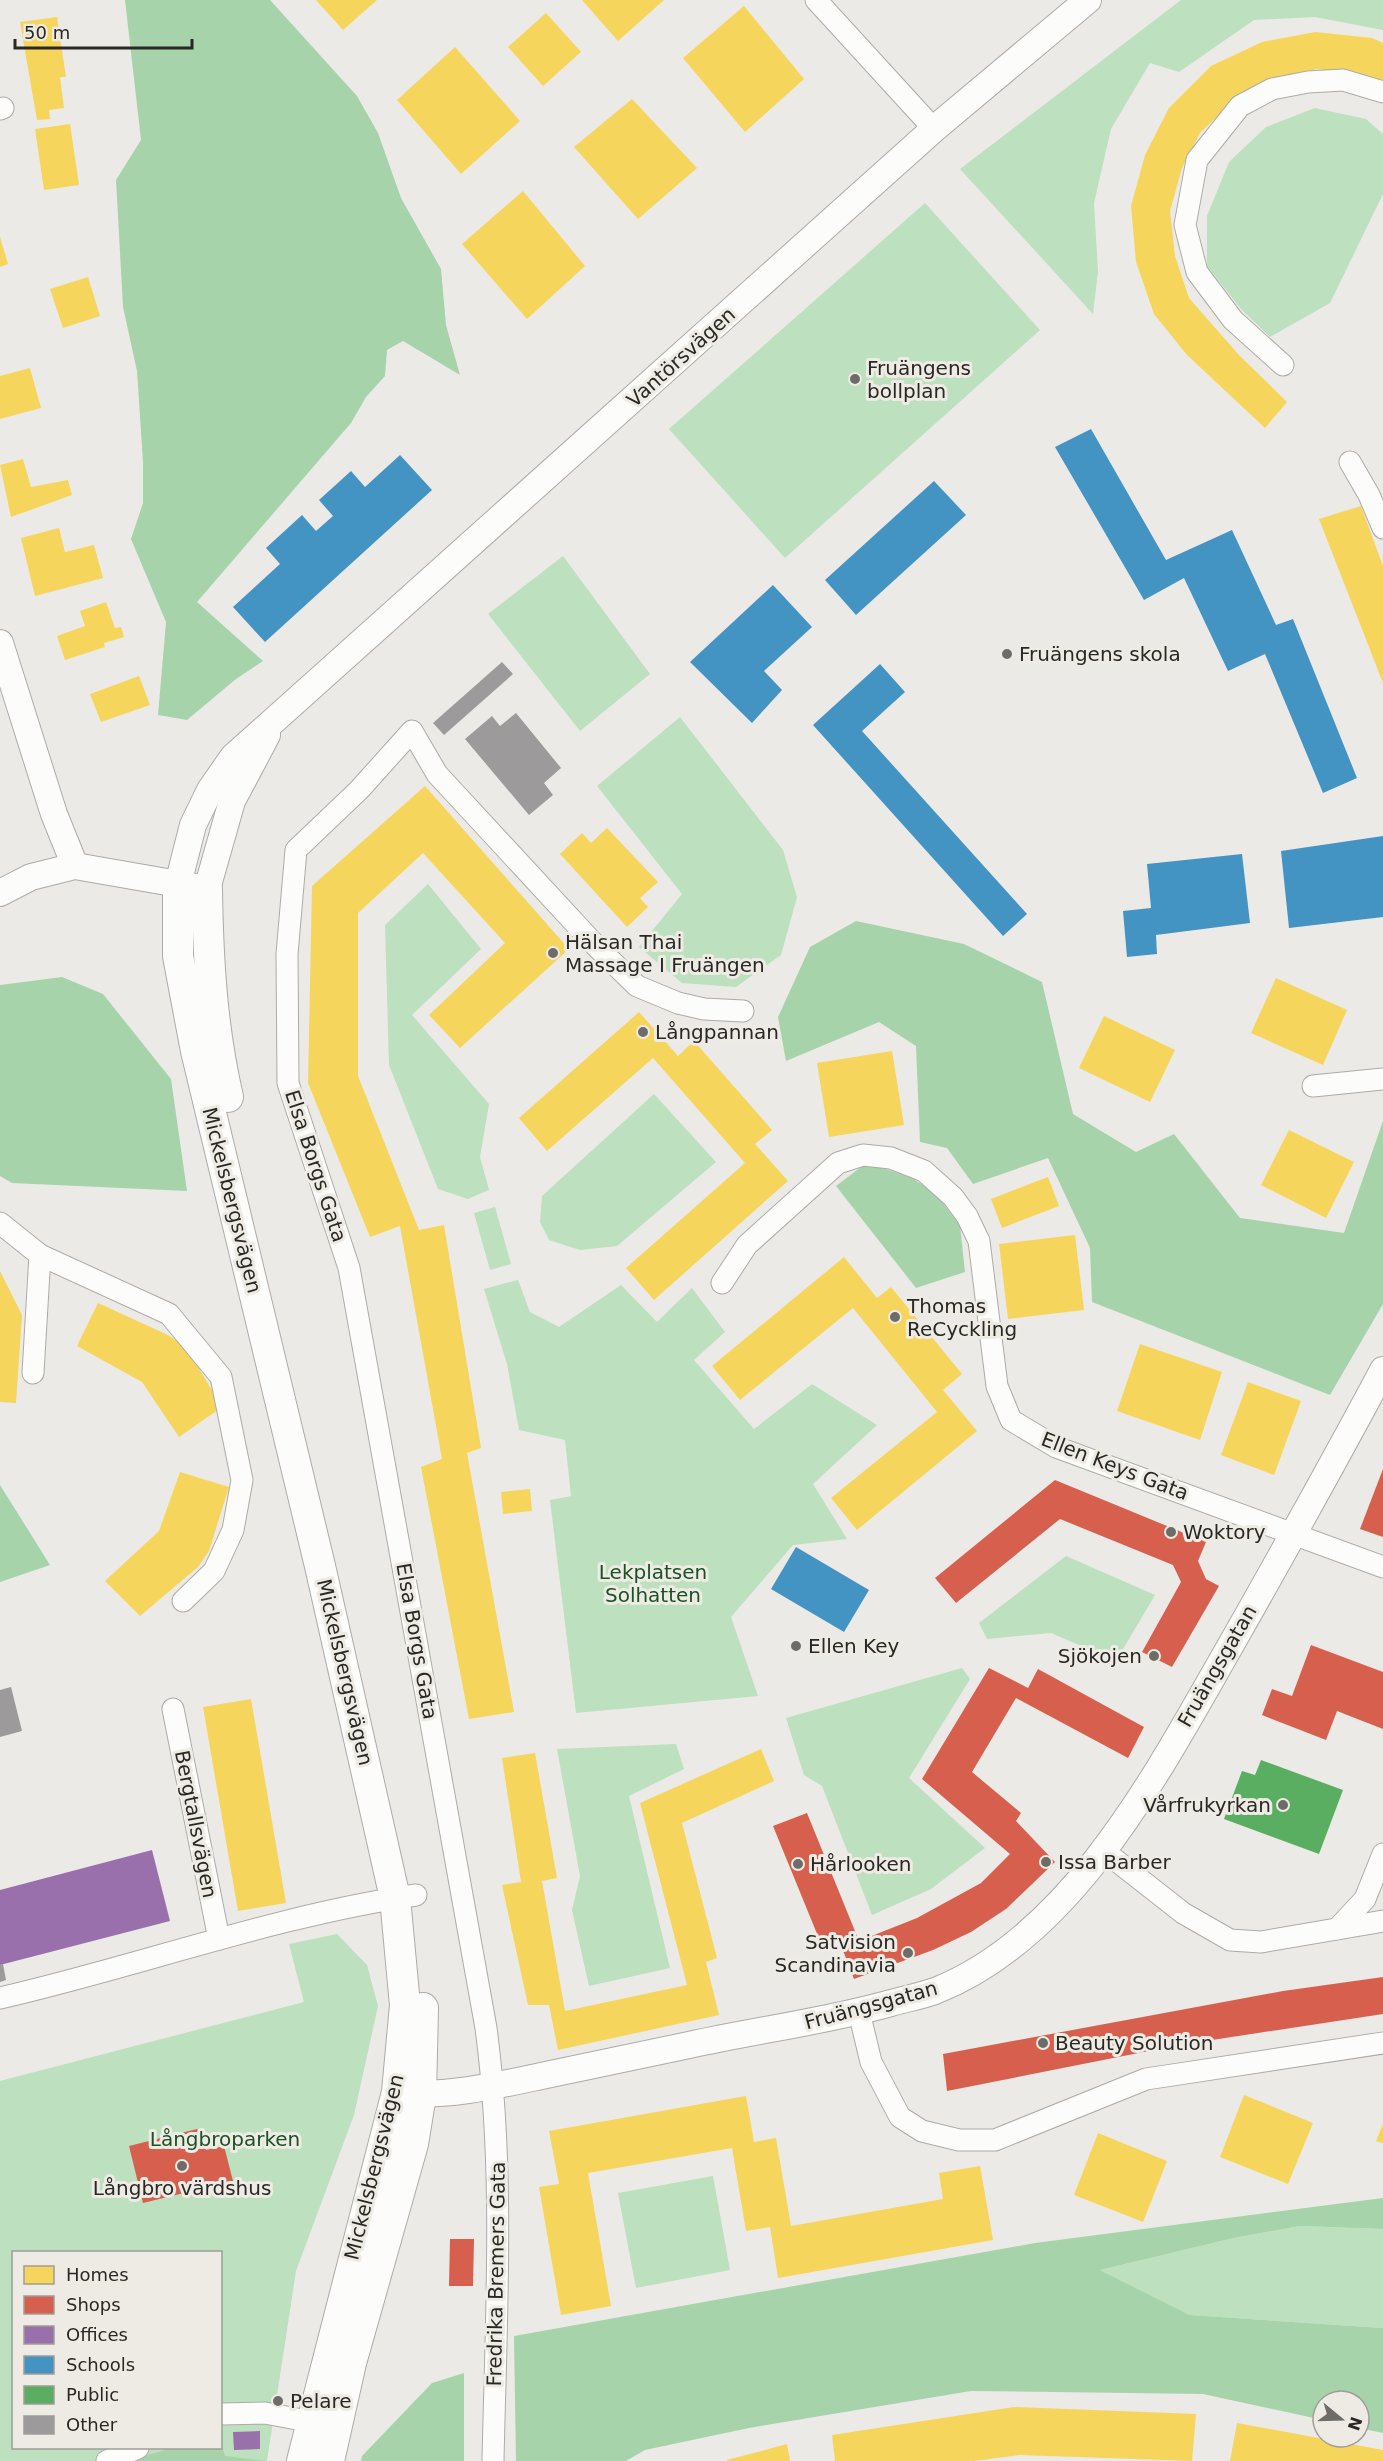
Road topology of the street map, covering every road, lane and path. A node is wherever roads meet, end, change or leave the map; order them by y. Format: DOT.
graph roads {
  1 [pos="816,0"];
  2 [pos="1088,0"];
  3 [pos="1383,92"];
  4 [pos="934,129"];
  5 [pos="1283,365"];
  6 [pos="1350,462"];
  7 [pos="1383,528"];
  8 [pos="0,643"];
  9 [pos="277,717"];
  10 [pos="75,866"];
  11 [pos="178,884"];
  12 [pos="207,889"];
  13 [pos="0,893"];
  14 [pos="743,1011"];
  15 [pos="1383,1079"];
  16 [pos="1313,1086"];
  17 [pos="0,1224"];
  18 [pos="40,1255"];
  19 [pos="722,1282"];
  20 [pos="1383,1370"];
  21 [pos="33,1373"];
  22 [pos="1295,1534"];
  23 [pos="1383,1567"];
  24 [pos="183,1601"];
  25 [pos="173,1709"];
  26 [pos="1104,1851"];
  27 [pos="1383,1854"];
  28 [pos="406,1896"];
  29 [pos="1383,1921"];
  30 [pos="1337,1929"];
  31 [pos="219,1939"];
  32 [pos="0,1998"];
  33 [pos="859,2012"];
  34 [pos="1383,2043"];
  35 [pos="494,2086"];
  36 [pos="409,2093"];
  37 [pos="222,2414"];
  38 [pos="324,2424"];
  39 [pos="136,2449"];
  40 [pos="107,2461"];
  41 [pos="302,2461"];
  42 [pos="329,2461"];
  43 [pos="493,2461"];
  1 -- 4 [label="street"];
  2 -- 4 [label="street, Vantörsvägen"];
  3 -- 5 [label="street"];
  4 -- 9 [label="street, Vantörsvägen"];
  6 -- 7 [label="street"];
  8 -- 10 [label="street"];
  9 -- 11 [label="street, Vantörsvägen"];
  9 -- 12 [label="street, Vantörsvägen"];
  10 -- 11 [label="street"];
  10 -- 13 [label="street"];
  11 -- 12 [label="street"];
  11 -- 28 [label="main road, Mickelsbergsvägen"];
  12 -- 28 [label="main road, Mickelsbergsvägen"];
  14 -- 35 [label="street, Elsa Borgs Gata"];
  15 -- 16 [label="street"];
  17 -- 18 [label="street"];
  18 -- 21 [label="street"];
  18 -- 24 [label="street"];
  19 -- 22 [label="street, Ellen Keys Gata"];
  20 -- 22 [label="street, Fruängsgatan"];
  22 -- 23 [label="street, Ellen Keys Gata"];
  22 -- 26 [label="street, Fruängsgatan"];
  25 -- 31 [label="street, Bergtallsvägen"];
  26 -- 30 [label="street"];
  26 -- 33 [label="street, Fruängsgatan"];
  27 -- 30 [label="street"];
  28 -- 31 [label="street"];
  28 -- 36 [label="main road, Mickelsbergsvägen"];
  29 -- 30 [label="street"];
  31 -- 32 [label="street"];
  33 -- 34 [label="street"];
  33 -- 35 [label="street, Fruängsgatan"];
  35 -- 36 [label="street, Fruängsgatan"];
  35 -- 43 [label="street, Fredrika Bremers Gata"];
  36 -- 38 [label="main road, Mickelsbergsvägen"];
  37 -- 38 [label="street"];
  38 -- 41 [label="main road, Mickelsbergsvägen"];
  38 -- 42 [label="main road, Mickelsbergsvägen"];
  39 -- 40 [label="street"];
}
